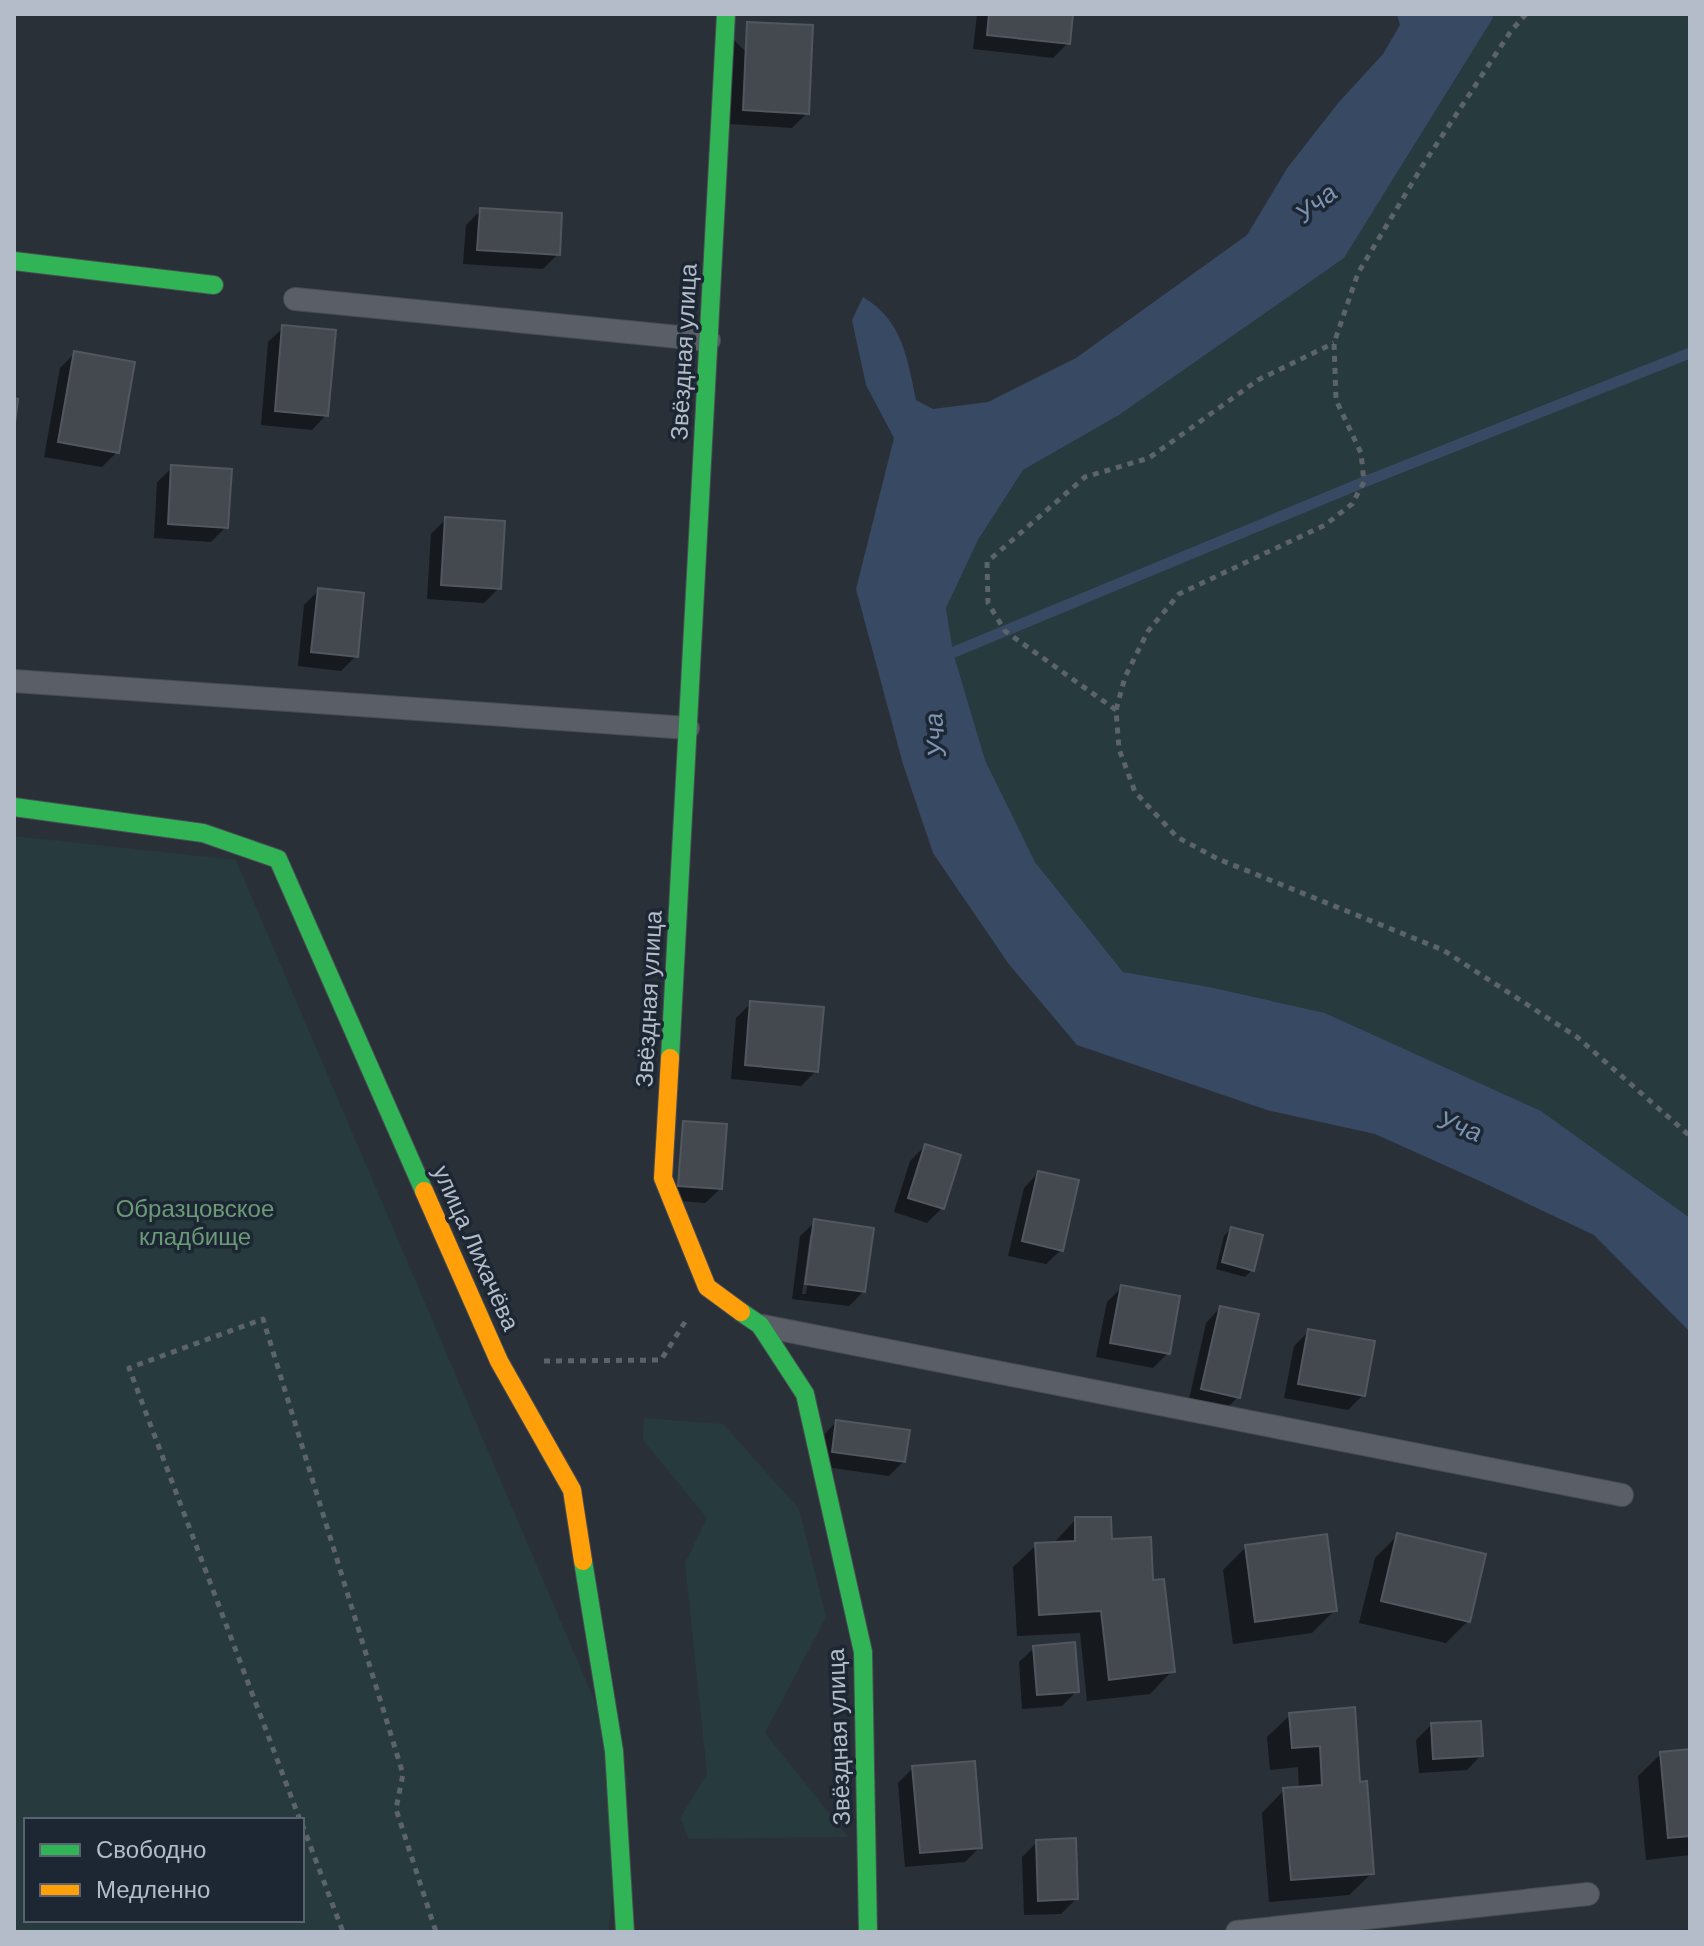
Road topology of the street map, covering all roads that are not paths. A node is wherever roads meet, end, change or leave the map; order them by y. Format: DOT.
graph roads {
  1 [pos="726,14"];
  2 [pos="14,261"];
  3 [pos="214,285"];
  4 [pos="295,299"];
  5 [pos="709,340"];
  6 [pos="14,681"];
  7 [pos="688,728"];
  8 [pos="14,807"];
  9 [pos="760,1325"];
  10 [pos="1622,1495"];
  11 [pos="1588,1894"];
  12 [pos="625,1932"];
  13 [pos="868,1932"];
  14 [pos="1237,1932"];
  1 -- 5 [label="street, Звёздная улица"];
  2 -- 3 [label="street"];
  4 -- 5 [label="lane"];
  5 -- 7 [label="street, Звёздная улица"];
  6 -- 7 [label="lane"];
  7 -- 9 [label="street, Звёздная улица"];
  8 -- 12 [label="street, улица Лихачёва"];
  9 -- 10 [label="lane"];
  9 -- 13 [label="street, Звёздная улица"];
  11 -- 14 [label="lane"];
}
